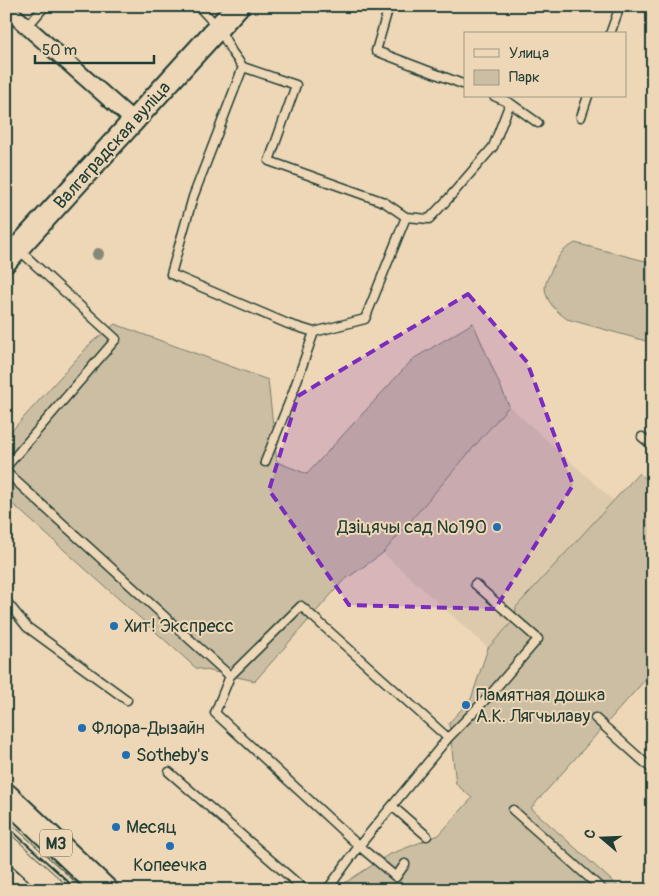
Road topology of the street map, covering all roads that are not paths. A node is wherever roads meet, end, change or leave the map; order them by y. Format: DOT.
graph roads {
  1 [pos="45,6"];
  2 [pos="198,6"];
  3 [pos="238,6"];
  4 [pos="389,6"];
  5 [pos="620,6"];
  6 [pos="6,8"];
  7 [pos="27,27"];
  8 [pos="219,28"];
  9 [pos="611,32"];
  10 [pos="243,67"];
  11 [pos="464,85"];
  12 [pos="499,98"];
  13 [pos="587,98"];
  14 [pos="510,102"];
  15 [pos="581,117"];
  16 [pos="134,121"];
  17 [pos="538,123"];
  18 [pos="406,217"];
  19 [pos="12,255"];
  20 [pos="314,332"];
  21 [pos="642,437"];
  22 [pos="653,446"];
  23 [pos="265,462"];
  24 [pos="6,467"];
  25 [pos="6,472"];
  26 [pos="475,584"];
  27 [pos="6,601"];
  28 [pos="230,676"];
  29 [pos="127,700"];
  30 [pos="596,718"];
  31 [pos="448,738"];
  32 [pos="653,770"];
  33 [pos="169,772"];
  34 [pos="6,796"];
  35 [pos="392,806"];
  36 [pos="513,810"];
  37 [pos="427,836"];
  38 [pos="6,843"];
  39 [pos="359,846"];
  40 [pos="405,864"];
  41 [pos="58,890"];
  42 [pos="106,890"];
  43 [pos="305,890"];
  44 [pos="327,890"];
  45 [pos="603,890"];
  1 -- 7 [label="lane"];
  2 -- 8 [label="lane"];
  3 -- 8 [label="main road, Валгаградская вуліца"];
  4 -- 11 [label="lane"];
  5 -- 9 [label="lane"];
  6 -- 7 [label="street"];
  7 -- 16 [label="street"];
  8 -- 10 [label="lane"];
  8 -- 16 [label="main road, Валгаградская вуліца"];
  10 -- 18 [label="lane"];
  10 -- 20 [label="lane"];
  12 -- 14 [label="lane"];
  13 -- 15 [label="lane"];
  14 -- 17 [label="lane"];
  14 -- 18 [label="lane"];
  16 -- 19 [label="main road, Валгаградская вуліца"];
  18 -- 20 [label="lane"];
  19 -- 24 [label="lane"];
  20 -- 23 [label="lane"];
  21 -- 22 [label="lane"];
  25 -- 28 [label="lane"];
  26 -- 31 [label="lane"];
  27 -- 29 [label="lane"];
  28 -- 31 [label="lane"];
  28 -- 39 [label="lane"];
  30 -- 32 [label="lane"];
  31 -- 35 [label="lane"];
  33 -- 43 [label="lane"];
  34 -- 42 [label="main road, М3"];
  35 -- 37 [label="lane"];
  35 -- 39 [label="lane"];
  36 -- 45 [label="lane"];
  38 -- 41 [label="main road, М3"];
  39 -- 40 [label="lane"];
  39 -- 44 [label="lane"];
}
